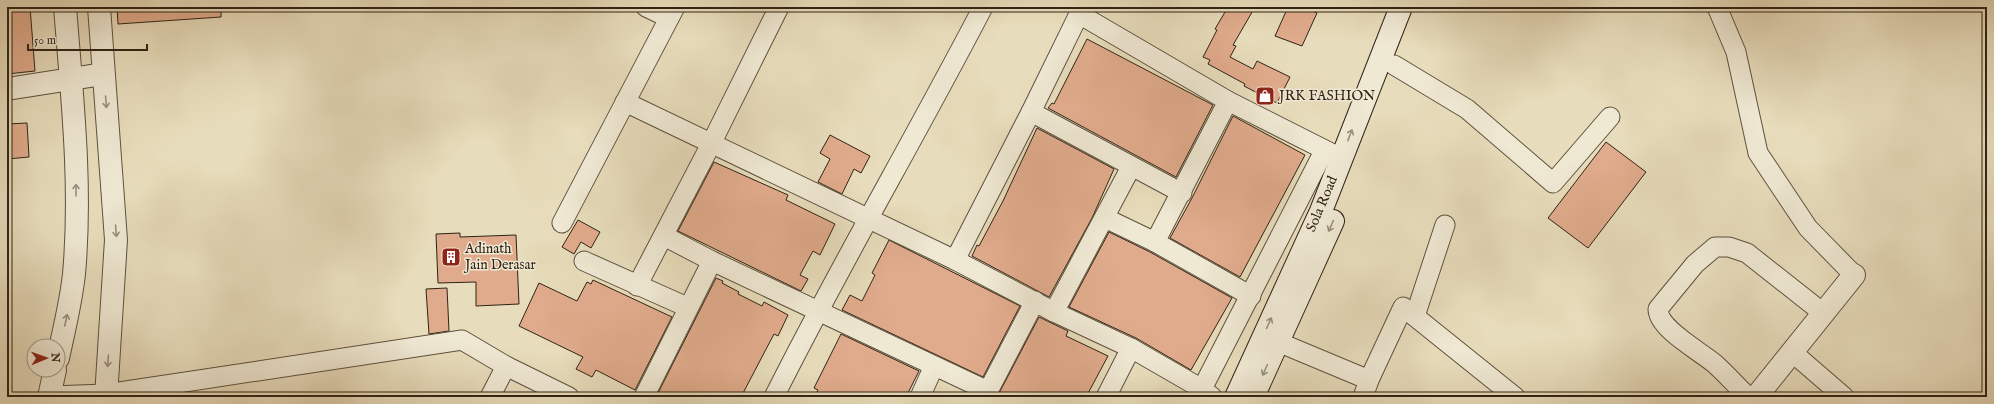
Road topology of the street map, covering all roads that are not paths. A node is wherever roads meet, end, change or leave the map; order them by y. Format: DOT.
graph roads {
  1 [pos="65,7"];
  2 [pos="99,7"];
  3 [pos="646,7"];
  4 [pos="1401,7"];
  5 [pos="1416,7"];
  6 [pos="1717,7"];
  7 [pos="979,8"];
  8 [pos="773,9"];
  9 [pos="672,13"];
  10 [pos="1394,65"];
  11 [pos="103,74"];
  12 [pos="71,78"];
  13 [pos="7,89"];
  14 [pos="1228,101"];
  15 [pos="625,102"];
  16 [pos="1031,112"];
  17 [pos="1610,117"];
  18 [pos="711,144"];
  19 [pos="1331,158"];
  20 [pos="1131,167"];
  21 [pos="1182,193"];
  22 [pos="1105,218"];
  23 [pos="870,219"];
  24 [pos="562,223"];
  25 [pos="1445,225"];
  26 [pos="664,236"];
  27 [pos="1154,242"];
  28 [pos="712,260"];
  29 [pos="954,260"];
  30 [pos="584,261"];
  31 [pos="1854,275"];
  32 [pos="637,286"];
  33 [pos="1251,296"];
  34 [pos="1035,301"];
  35 [pos="687,307"];
  36 [pos="818,310"];
  37 [pos="1054,312"];
  38 [pos="1823,313"];
  39 [pos="1414,316"];
  40 [pos="62,338"];
  41 [pos="1278,342"];
  42 [pos="1131,348"];
  43 [pos="1792,352"];
  44 [pos="506,366"];
  45 [pos="934,366"];
  46 [pos="53,378"];
  47 [pos="1366,388"];
  48 [pos="1207,393"];
  49 [pos="986,394"];
  50 [pos="106,395"];
  51 [pos="49,397"];
  52 [pos="490,397"];
  53 [pos="569,397"];
  54 [pos="644,397"];
  55 [pos="774,397"];
  56 [pos="920,397"];
  57 [pos="1106,397"];
  58 [pos="1236,397"];
  59 [pos="1253,397"];
  60 [pos="1515,397"];
  61 [pos="1748,397"];
  62 [pos="1756,397"];
  63 [pos="1844,397"];
  1 -- 12 [label="street"];
  2 -- 11 [label="street"];
  3 -- 9 [label="street"];
  19 -- 4 [label="street, Sola Road, one-way"];
  5 -- 10 [label="street, Sola Road"];
  6 -- 31 [label="street"];
  7 -- 23 [label="street"];
  8 -- 18 [label="street"];
  9 -- 15 [label="street"];
  10 -- 17 [label="street"];
  10 -- 41 [label="street, Sola Road, one-way"];
  11 -- 12 [label="street"];
  11 -- 50 [label="street, one-way"];
  12 -- 13 [label="street"];
  40 -- 12 [label="street, one-way"];
  14 -- 16 [label="street"];
  14 -- 19 [label="street"];
  14 -- 21 [label="street"];
  15 -- 18 [label="street"];
  15 -- 24 [label="street"];
  16 -- 20 [label="street"];
  16 -- 29 [label="street"];
  18 -- 23 [label="street"];
  18 -- 26 [label="street"];
  19 -- 33 [label="street"];
  58 -- 19 [label="street, Sola Road, one-way"];
  20 -- 21 [label="street"];
  20 -- 22 [label="street"];
  21 -- 27 [label="street"];
  22 -- 27 [label="street"];
  22 -- 37 [label="street"];
  23 -- 29 [label="street"];
  23 -- 36 [label="street"];
  25 -- 39 [label="street"];
  26 -- 28 [label="street"];
  26 -- 32 [label="street"];
  27 -- 33 [label="street"];
  28 -- 35 [label="street"];
  28 -- 36 [label="street"];
  29 -- 34 [label="street"];
  30 -- 32 [label="street"];
  31 -- 38 [label="street"];
  32 -- 35 [label="street"];
  33 -- 48 [label="street"];
  34 -- 37 [label="street"];
  34 -- 49 [label="street"];
  35 -- 54 [label="street"];
  36 -- 45 [label="street"];
  36 -- 55 [label="street"];
  37 -- 42 [label="street"];
  38 -- 43 [label="street"];
  38 -- 61 [label="street"];
  39 -- 47 [label="street"];
  39 -- 60 [label="street"];
  41 -- 47 [label="street"];
  41 -- 59 [label="street, Sola Road, one-way"];
  42 -- 48 [label="street"];
  42 -- 57 [label="street"];
  43 -- 62 [label="street"];
  43 -- 63 [label="street"];
  44 -- 50 [label="street"];
  44 -- 52 [label="street"];
  44 -- 53 [label="street"];
  45 -- 49 [label="street"];
  45 -- 56 [label="street"];
  46 -- 51 [label="street"];
  50 -- 51 [label="street"];
}
